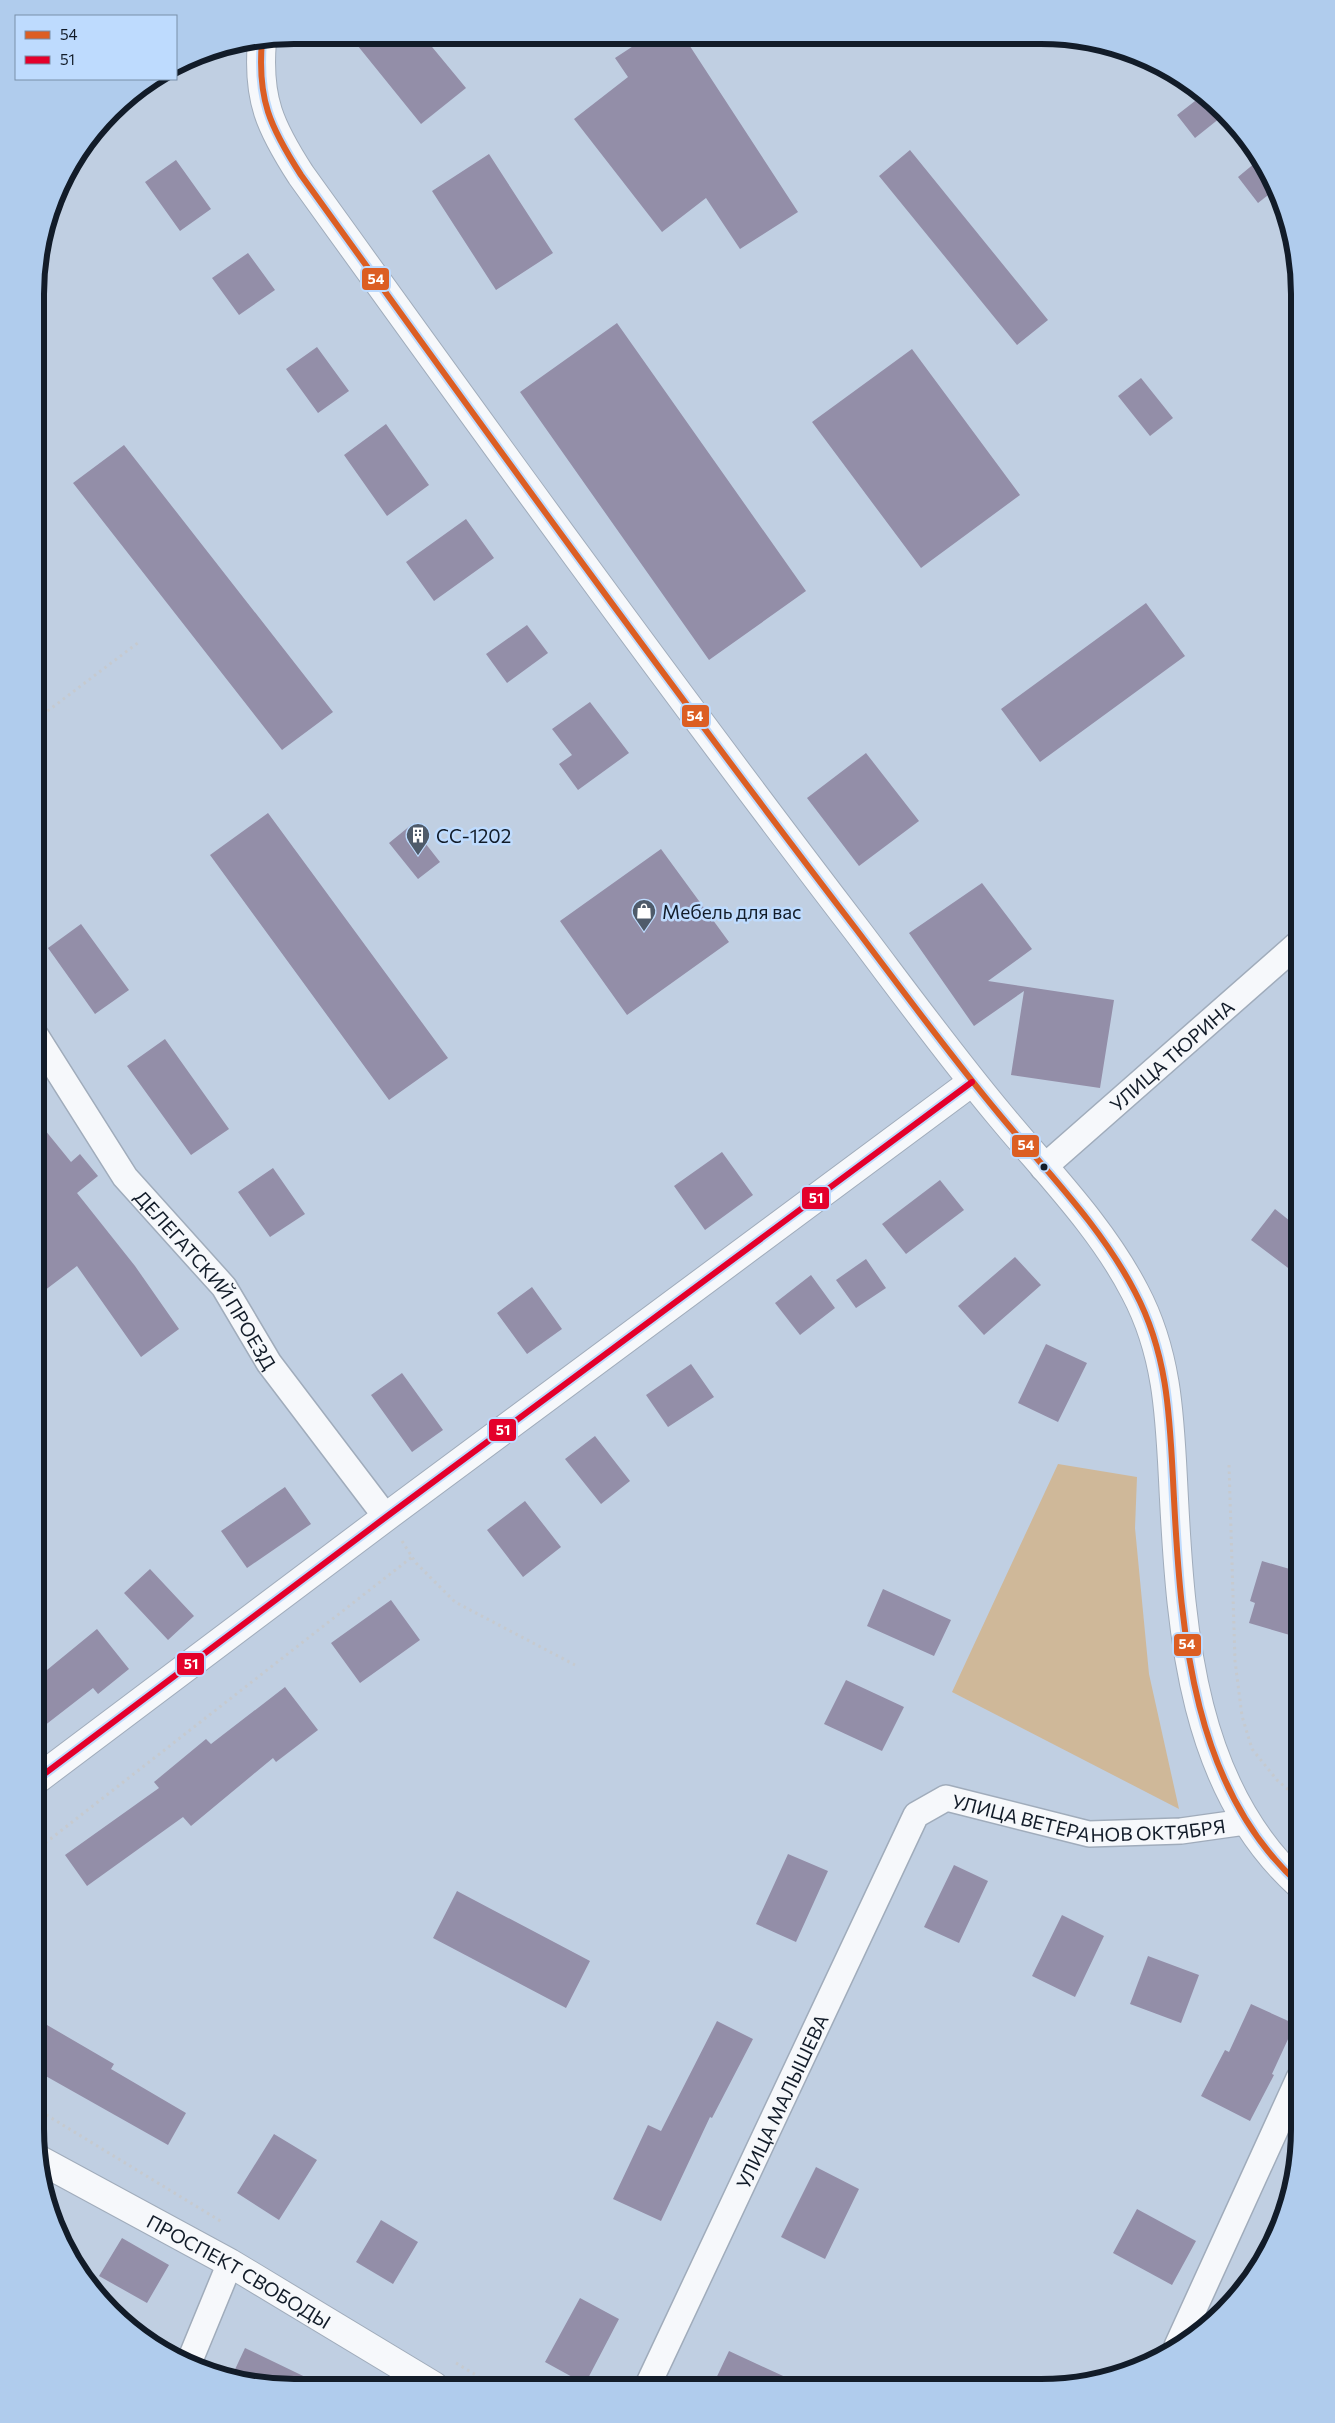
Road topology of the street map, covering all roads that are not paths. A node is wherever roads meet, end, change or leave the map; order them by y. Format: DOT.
graph roads {
  1 [pos="262,46"];
  2 [pos="1291,950"];
  3 [pos="44,1049"];
  4 [pos="972,1082"];
  5 [pos="1043,1168"];
  6 [pos="386,1517"];
  7 [pos="44,1774"];
  8 [pos="916,1815"];
  9 [pos="1245,1822"];
  10 [pos="1291,1877"];
  11 [pos="1291,2098"];
  12 [pos="46,2163"];
  13 [pos="230,2263"];
  14 [pos="1182,2336"];
  15 [pos="191,2357"];
  16 [pos="422,2379"];
  17 [pos="651,2379"];
  1 -- 4 [label="street"];
  2 -- 5 [label="street, УЛИЦА ТЮРИНА"];
  3 -- 6 [label="street, ДЕЛЕГАТСКИЙ ПРОЕЗД"];
  4 -- 5 [label="street"];
  4 -- 6 [label="street"];
  5 -- 9 [label="street"];
  6 -- 7 [label="street"];
  8 -- 9 [label="street, УЛИЦА ВЕТЕРАНОВ ОКТЯБРЯ"];
  8 -- 17 [label="street, УЛИЦА МАЛЫШЕВА"];
  9 -- 10 [label="street, УЛИЦА ВЕТЕРАНОВ ОКТЯБРЯ"];
  11 -- 14 [label="street"];
  12 -- 13 [label="street, ПРОСПЕКТ СВОБОДЫ"];
  13 -- 15 [label="street"];
  13 -- 16 [label="street, ПРОСПЕКТ СВОБОДЫ"];
}
